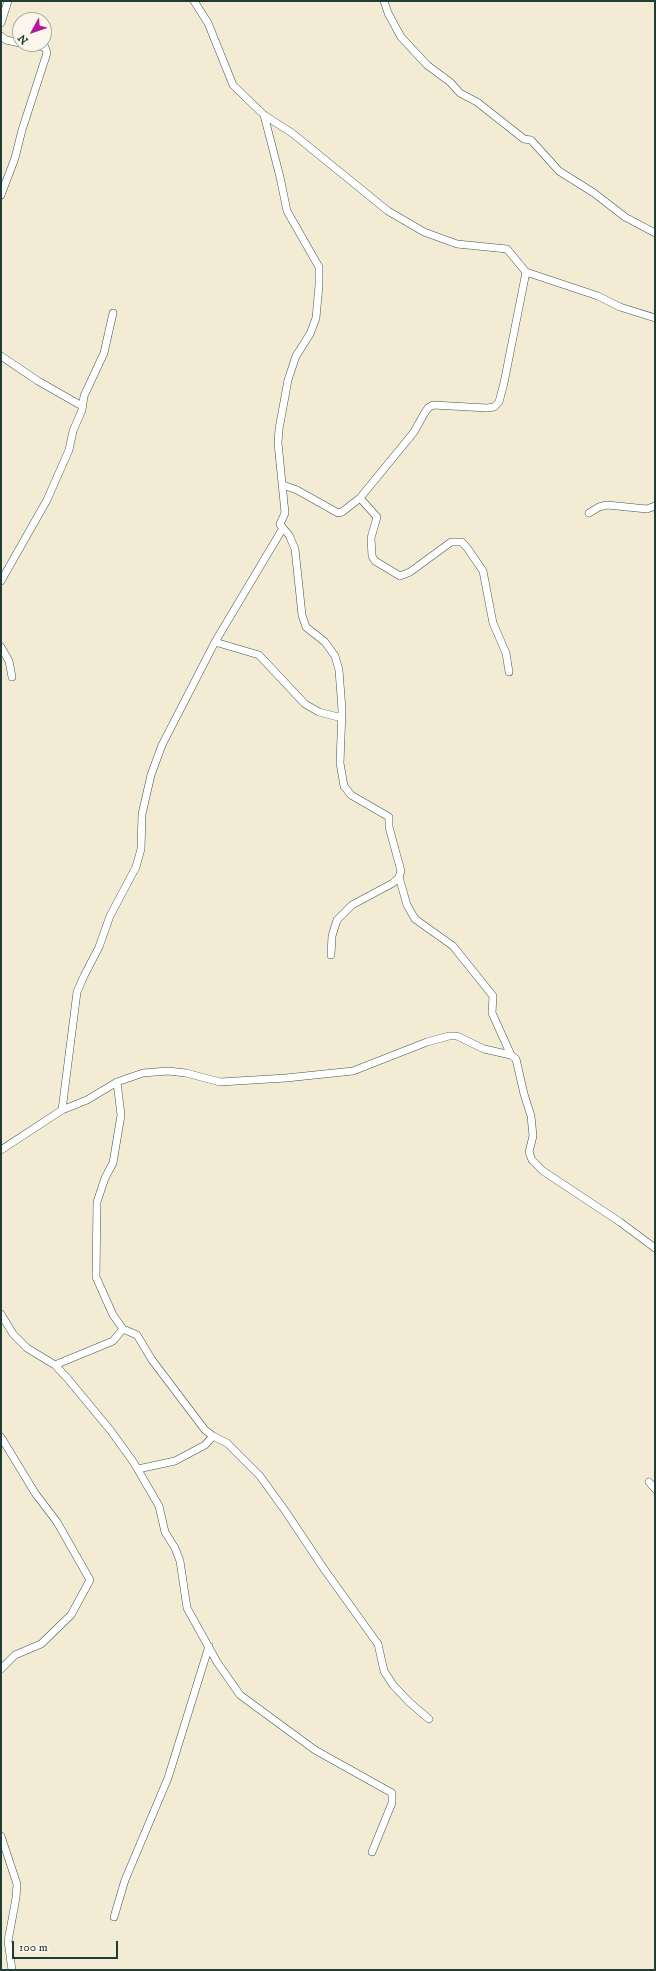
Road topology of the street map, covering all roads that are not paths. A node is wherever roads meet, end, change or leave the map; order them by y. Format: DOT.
graph roads {
  1 [pos="8,1"];
  2 [pos="194,1"];
  3 [pos="384,1"];
  4 [pos="1,23"];
  5 [pos="1,36"];
  6 [pos="12,41"];
  7 [pos="47,52"];
  8 [pos="264,115"];
  9 [pos="4,177"];
  10 [pos="1,195"];
  11 [pos="655,233"];
  12 [pos="526,272"];
  13 [pos="113,313"];
  14 [pos="655,318"];
  15 [pos="1,356"];
  16 [pos="82,406"];
  17 [pos="283,485"];
  18 [pos="360,498"];
  19 [pos="655,506"];
  20 [pos="589,513"];
  21 [pos="280,524"];
  22 [pos="1,581"];
  23 [pos="215,642"];
  24 [pos="1,646"];
  25 [pos="509,672"];
  26 [pos="12,677"];
  27 [pos="342,718"];
  28 [pos="399,877"];
  29 [pos="331,955"];
  30 [pos="511,1055"];
  31 [pos="117,1082"];
  32 [pos="62,1110"];
  33 [pos="1,1150"];
  34 [pos="655,1248"];
  35 [pos="1,1314"];
  36 [pos="123,1329"];
  37 [pos="55,1365"];
  38 [pos="213,1436"];
  39 [pos="1,1437"];
  40 [pos="138,1469"];
  41 [pos="648,1482"];
  42 [pos="655,1489"];
  43 [pos="209,1646"];
  44 [pos="1,1669"];
  45 [pos="430,1719"];
  46 [pos="1,1836"];
  47 [pos="372,1852"];
  48 [pos="114,1917"];
  49 [pos="13,1970"];
  1 -- 4 [label="street"];
  2 -- 8 [label="street"];
  3 -- 11 [label="street"];
  5 -- 6 [label="street"];
  7 -- 9 [label="street"];
  8 -- 12 [label="street"];
  8 -- 17 [label="street"];
  9 -- 10 [label="street"];
  12 -- 14 [label="street"];
  12 -- 18 [label="street"];
  13 -- 16 [label="street"];
  15 -- 16 [label="street"];
  16 -- 22 [label="street"];
  17 -- 18 [label="street"];
  17 -- 21 [label="street"];
  18 -- 25 [label="street"];
  19 -- 20 [label="street"];
  21 -- 23 [label="street"];
  21 -- 27 [label="street"];
  23 -- 27 [label="street"];
  23 -- 32 [label="street"];
  24 -- 26 [label="street"];
  27 -- 28 [label="street"];
  28 -- 29 [label="street"];
  28 -- 30 [label="street"];
  30 -- 31 [label="street"];
  30 -- 34 [label="street"];
  31 -- 32 [label="street"];
  31 -- 36 [label="street"];
  32 -- 33 [label="street"];
  35 -- 37 [label="street"];
  36 -- 37 [label="street"];
  36 -- 38 [label="street"];
  37 -- 40 [label="street"];
  38 -- 40 [label="street"];
  38 -- 45 [label="street"];
  39 -- 44 [label="street"];
  40 -- 43 [label="street"];
  41 -- 42 [label="street"];
  43 -- 47 [label="street"];
  43 -- 48 [label="street"];
  46 -- 49 [label="street"];
}
